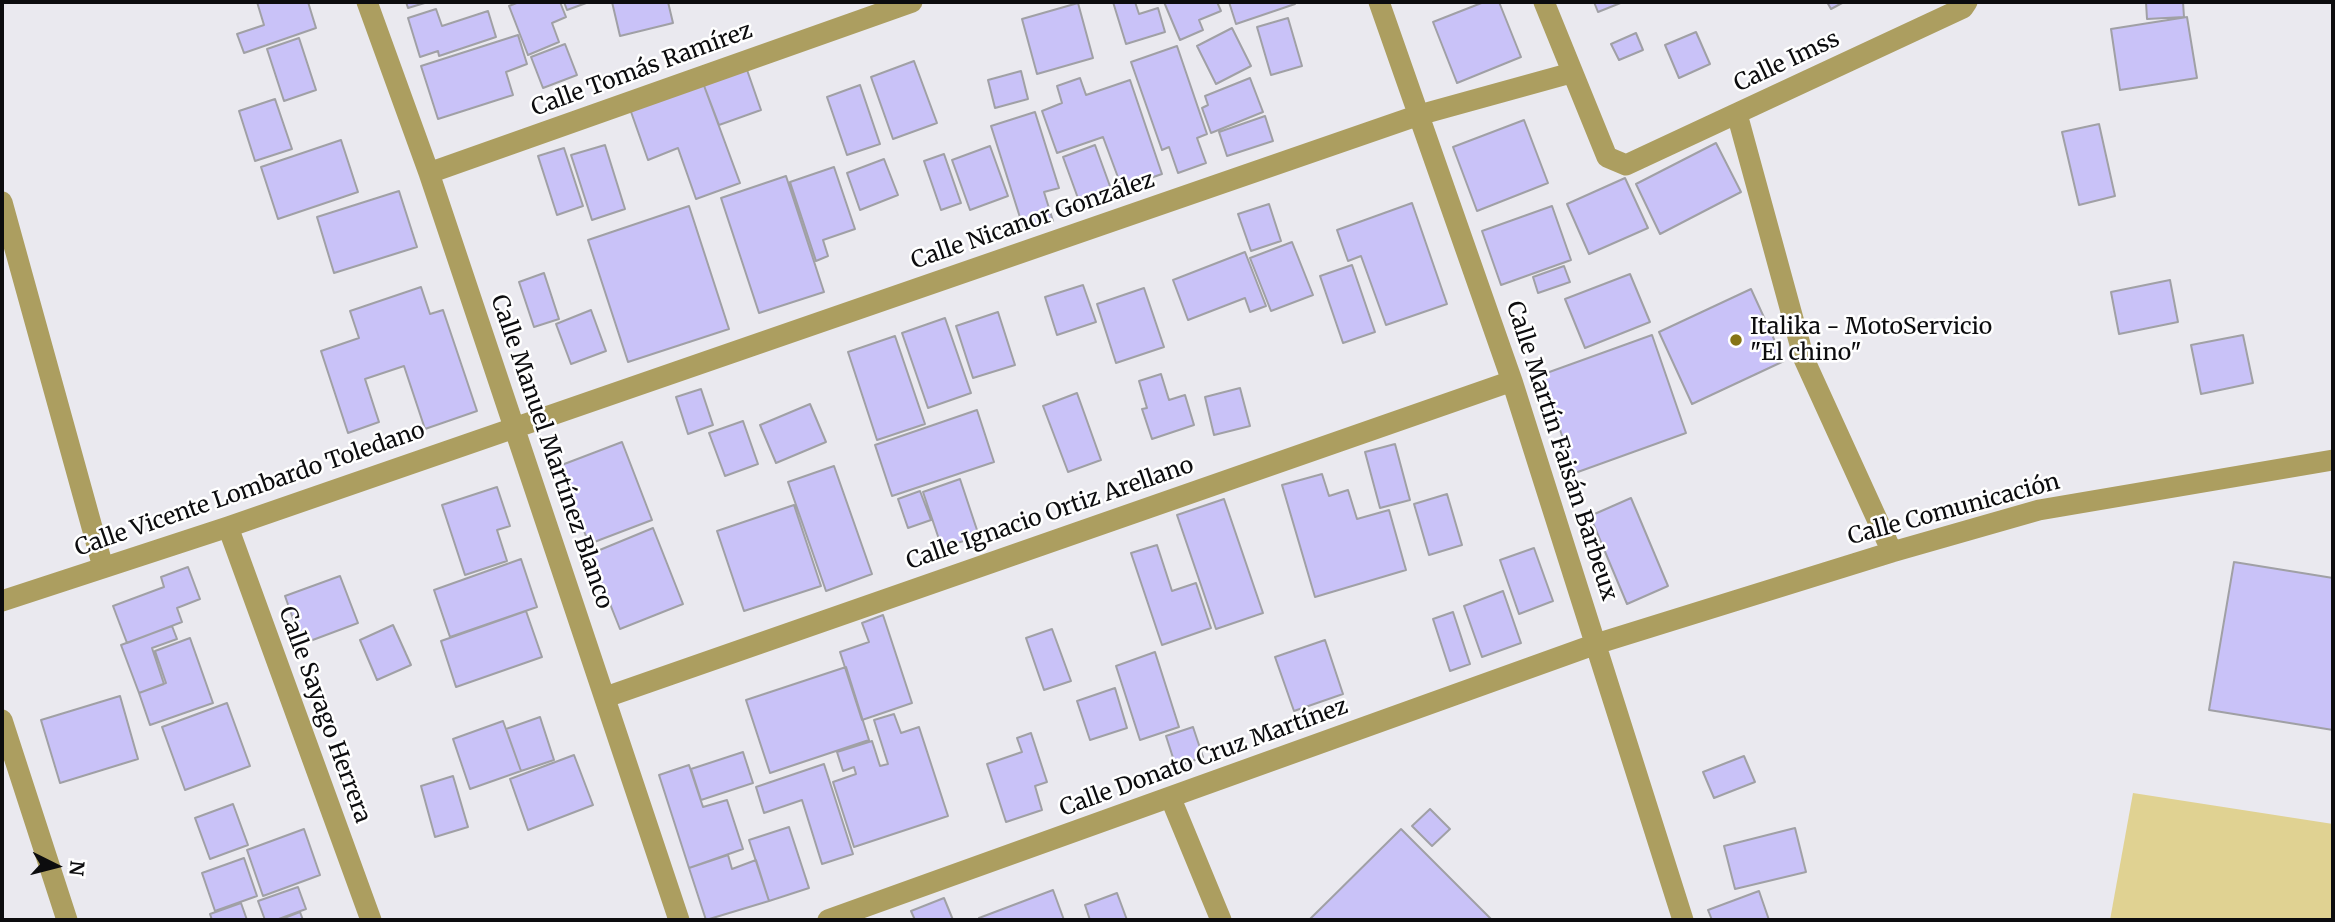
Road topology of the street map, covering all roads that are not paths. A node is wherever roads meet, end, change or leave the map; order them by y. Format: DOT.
graph roads {
  1 [pos="367,2"];
  2 [pos="912,2"];
  3 [pos="1379,2"];
  4 [pos="1544,2"];
  5 [pos="1967,2"];
  6 [pos="1571,73"];
  7 [pos="1737,114"];
  8 [pos="1419,115"];
  9 [pos="429,173"];
  10 [pos="2,202"];
  11 [pos="1511,381"];
  12 [pos="514,428"];
  13 [pos="2333,460"];
  14 [pos="228,527"];
  15 [pos="1892,552"];
  16 [pos="103,568"];
  17 [pos="2,601"];
  18 [pos="1596,643"];
  19 [pos="606,697"];
  20 [pos="2,720"];
  21 [pos="1171,799"];
  22 [pos="67,920"];
  23 [pos="371,920"];
  24 [pos="679,920"];
  25 [pos="828,920"];
  26 [pos="1221,920"];
  27 [pos="1683,920"];
  1 -- 9 [label="street, Calle Manuel Martínez Blanco"];
  2 -- 9 [label="street, Calle Tomás Ramírez"];
  3 -- 8 [label="street, Calle Martín Faisán Barbeux"];
  4 -- 6 [label="street"];
  5 -- 7 [label="street, Calle Imss"];
  6 -- 7 [label="street, Calle Imss"];
  6 -- 8 [label="street, Calle Nicanor González"];
  7 -- 15 [label="street"];
  8 -- 11 [label="street, Calle Martín Faisán Barbeux"];
  8 -- 12 [label="street, Calle Nicanor González"];
  9 -- 12 [label="street, Calle Manuel Martínez Blanco"];
  10 -- 16 [label="street"];
  11 -- 18 [label="street, Calle Martín Faisán Barbeux"];
  11 -- 19 [label="street, Calle Ignacio Ortiz Arellano"];
  12 -- 14 [label="street, Calle Vicente Lombardo Toledano"];
  12 -- 19 [label="street, Calle Manuel Martínez Blanco"];
  13 -- 15 [label="street, Calle Comunicación"];
  14 -- 16 [label="street, Calle Vicente Lombardo Toledano"];
  14 -- 23 [label="street, Calle Sayago Herrera"];
  15 -- 18 [label="street, Calle Comunicación"];
  16 -- 17 [label="street, Calle Vicente Lombardo Toledano"];
  18 -- 21 [label="street, Calle Donato Cruz Martínez"];
  18 -- 27 [label="street, Calle Martín Faisán Barbeux"];
  19 -- 24 [label="street, Calle Manuel Martínez Blanco"];
  20 -- 22 [label="street"];
  21 -- 25 [label="street, Calle Donato Cruz Martínez"];
  21 -- 26 [label="street"];
}
